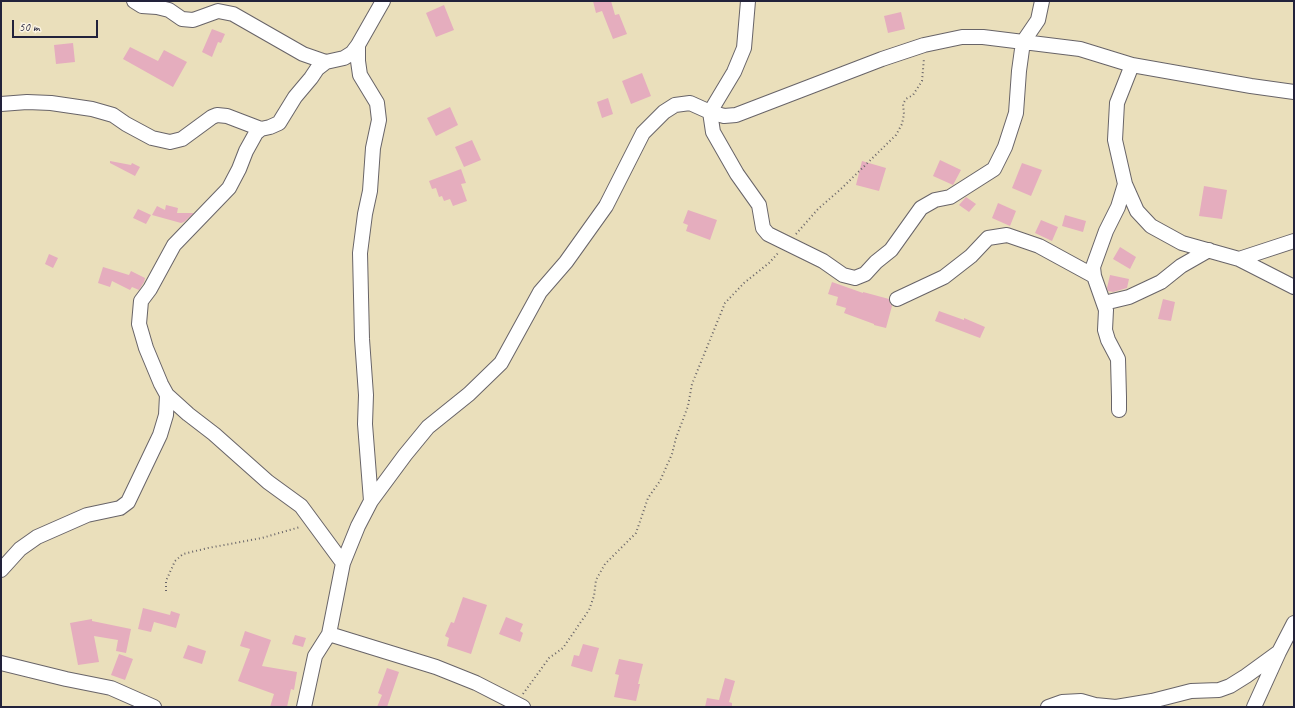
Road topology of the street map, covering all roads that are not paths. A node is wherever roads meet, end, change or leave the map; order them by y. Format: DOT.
graph roads {
  1 [pos="134,1"];
  2 [pos="383,1"];
  3 [pos="748,1"];
  4 [pos="1042,1"];
  5 [pos="213,7"];
  6 [pos="1023,42"];
  7 [pos="358,45"];
  8 [pos="326,62"];
  9 [pos="1132,65"];
  10 [pos="1294,92"];
  11 [pos="1,104"];
  12 [pos="710,112"];
  13 [pos="262,129"];
  14 [pos="1125,184"];
  15 [pos="1294,241"];
  16 [pos="1209,250"];
  17 [pos="1238,259"];
  18 [pos="1094,276"];
  19 [pos="1294,287"];
  20 [pos="896,299"];
  21 [pos="1104,303"];
  22 [pos="167,395"];
  23 [pos="1119,410"];
  24 [pos="371,502"];
  25 [pos="343,563"];
  26 [pos="1,570"];
  27 [pos="1294,623"];
  28 [pos="329,634"];
  29 [pos="1279,652"];
  30 [pos="1,663"];
  31 [pos="520,705"];
  32 [pos="154,707"];
  33 [pos="304,707"];
  34 [pos="1048,707"];
  35 [pos="1254,707"];
  1 -- 5 [label="street"];
  2 -- 7 [label="street"];
  3 -- 12 [label="street"];
  4 -- 6 [label="street"];
  5 -- 8 [label="street"];
  6 -- 9 [label="street"];
  6 -- 12 [label="street"];
  6 -- 12 [label="street"];
  7 -- 8 [label="street"];
  7 -- 24 [label="street"];
  8 -- 13 [label="street"];
  9 -- 10 [label="street"];
  9 -- 14 [label="street"];
  11 -- 13 [label="street"];
  12 -- 24 [label="street"];
  13 -- 22 [label="street"];
  14 -- 16 [label="street"];
  14 -- 18 [label="street"];
  15 -- 17 [label="street"];
  16 -- 17 [label="street"];
  16 -- 21 [label="street"];
  17 -- 19 [label="street"];
  18 -- 20 [label="street"];
  18 -- 21 [label="street"];
  21 -- 23 [label="street"];
  22 -- 25 [label="street"];
  22 -- 26 [label="street"];
  24 -- 25 [label="street"];
  25 -- 28 [label="street"];
  27 -- 29 [label="street"];
  28 -- 31 [label="street"];
  28 -- 33 [label="street"];
  29 -- 34 [label="street"];
  29 -- 35 [label="street"];
  30 -- 32 [label="street"];
}
